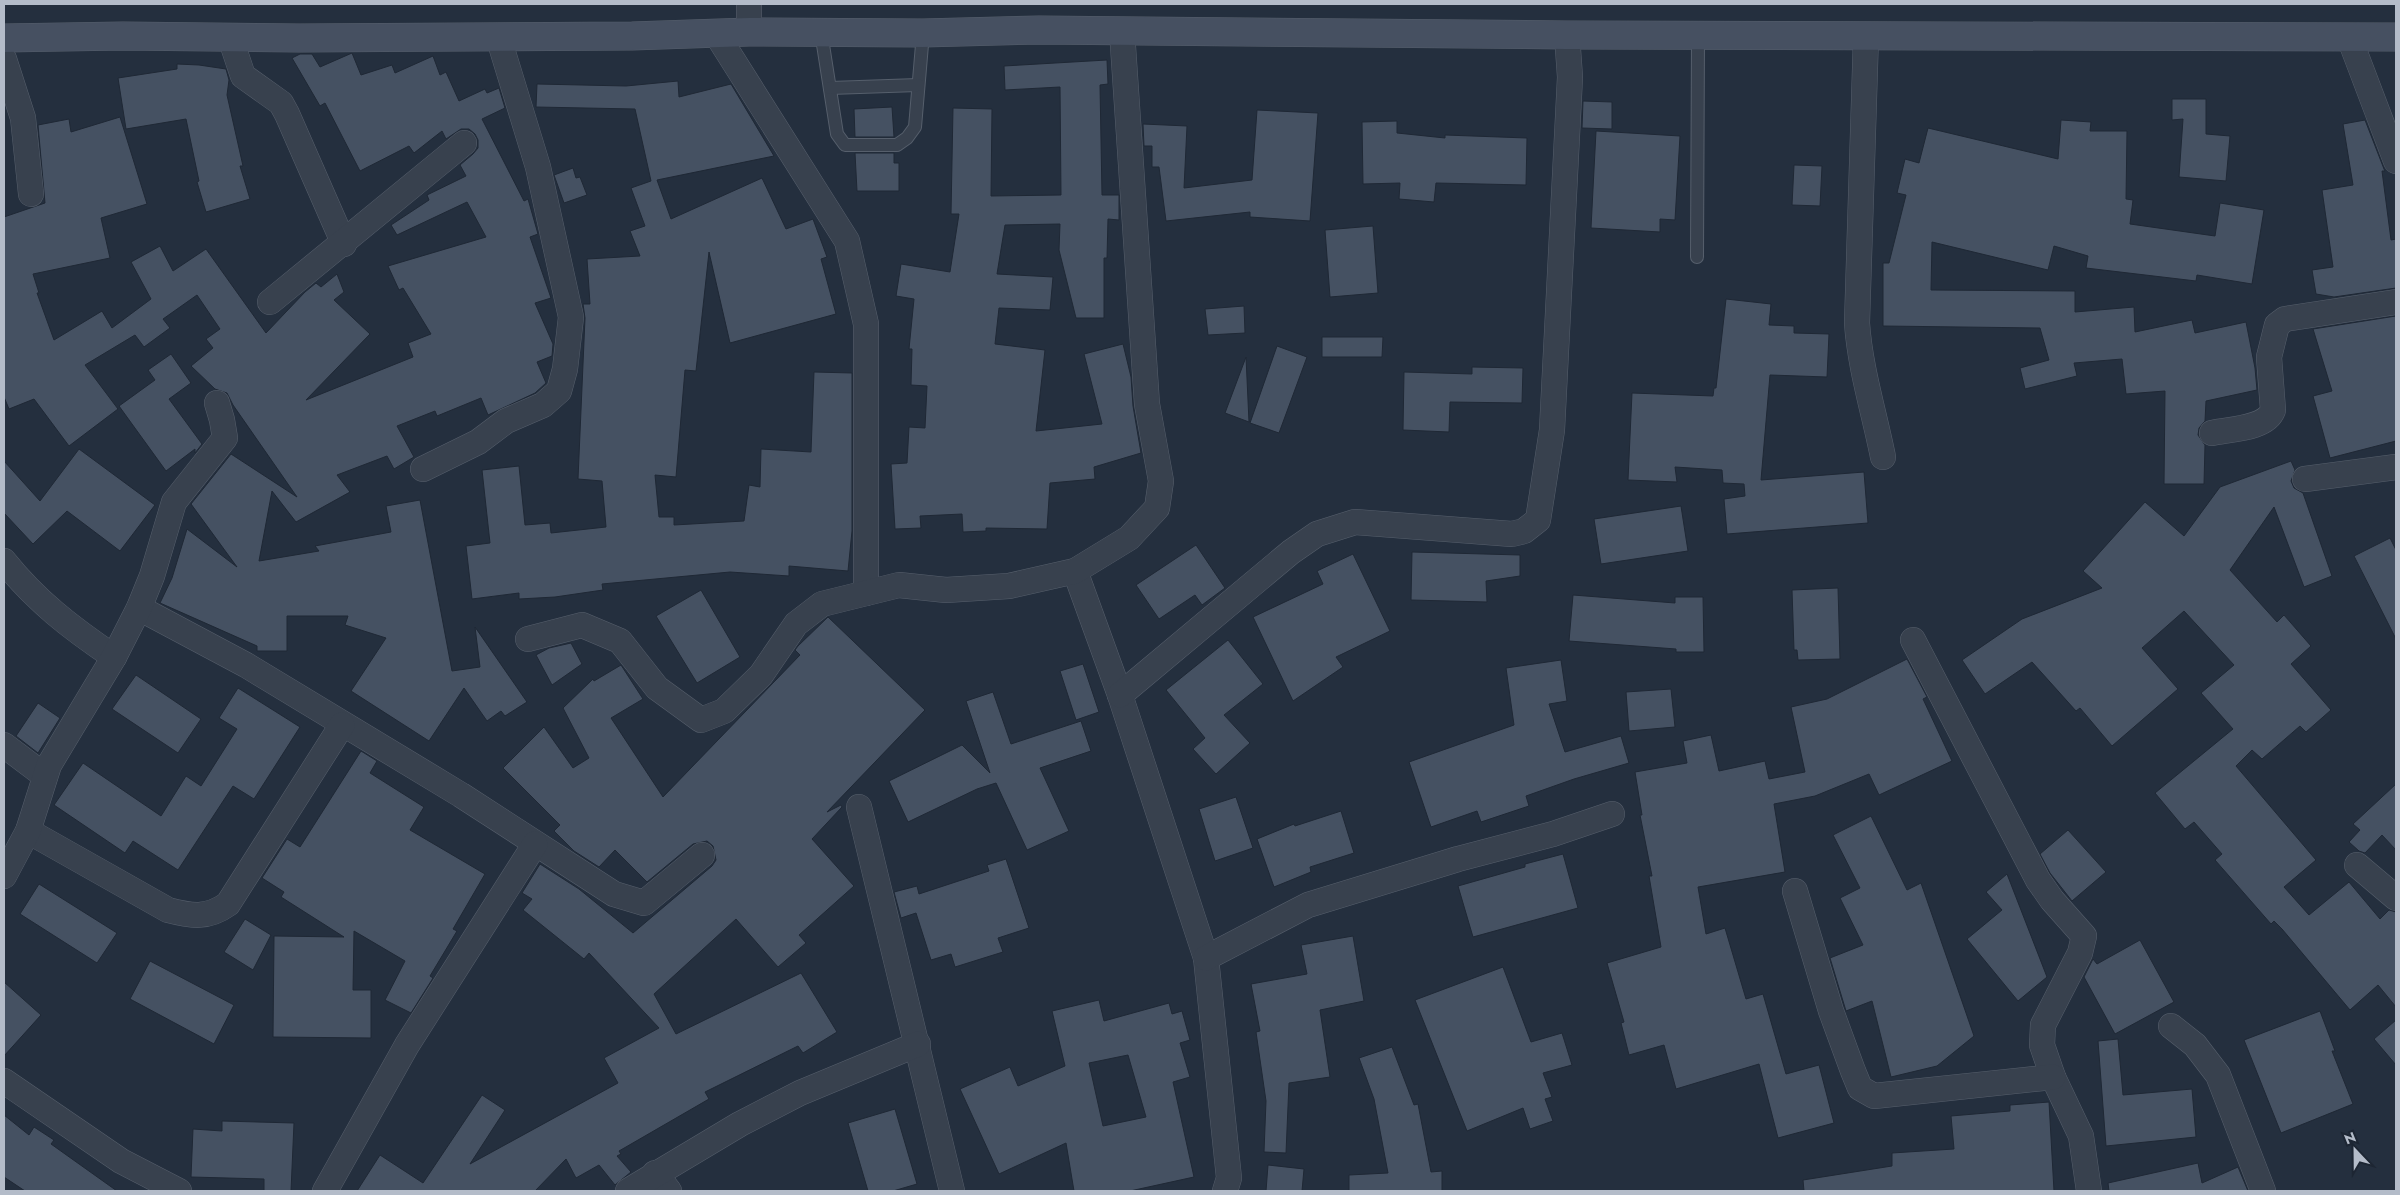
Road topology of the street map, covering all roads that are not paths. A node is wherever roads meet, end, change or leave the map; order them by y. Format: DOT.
graph roads {
  1 [pos="749,4"];
  2 [pos="1122,31"];
  3 [pos="750,32"];
  4 [pos="821,32"];
  5 [pos="923,33"];
  6 [pos="717,35"];
  7 [pos="1567,35"];
  8 [pos="498,36"];
  9 [pos="1698,36"];
  10 [pos="1866,36"];
  11 [pos="230,37"];
  12 [pos="2349,37"];
  13 [pos="2396,37"];
  14 [pos="4,38"];
  15 [pos="4,59"];
  16 [pos="918,85"];
  17 [pos="830,88"];
  18 [pos="464,143"];
  19 [pos="2396,161"];
  20 [pos="31,194"];
  21 [pos="344,244"];
  22 [pos="1696,257"];
  23 [pos="270,302"];
  24 [pos="2396,302"];
  25 [pos="217,403"];
  26 [pos="2212,433"];
  27 [pos="1883,457"];
  28 [pos="2396,467"];
  29 [pos="423,469"];
  30 [pos="2305,479"];
  31 [pos="4,561"];
  32 [pos="1075,571"];
  33 [pos="866,593"];
  34 [pos="139,608"];
  35 [pos="528,639"];
  36 [pos="1913,640"];
  37 [pos="114,657"];
  38 [pos="1120,695"];
  39 [pos="342,725"];
  40 [pos="4,745"];
  41 [pos="45,776"];
  42 [pos="859,807"];
  43 [pos="1612,814"];
  44 [pos="28,831"];
  45 [pos="535,844"];
  46 [pos="702,855"];
  47 [pos="2357,865"];
  48 [pos="4,876"];
  49 [pos="1795,892"];
  50 [pos="2396,898"];
  51 [pos="1206,958"];
  52 [pos="2171,1026"];
  53 [pos="918,1044"];
  54 [pos="2053,1077"];
  55 [pos="4,1081"];
  56 [pos="662,1182"];
  57 [pos="179,1191"];
  58 [pos="325,1191"];
  59 [pos="628,1191"];
  60 [pos="952,1191"];
  61 [pos="1225,1191"];
  62 [pos="2089,1191"];
  63 [pos="2263,1191"];
  1 -- 3 [label="street"];
  2 -- 5 [label="street"];
  2 -- 7 [label="street"];
  2 -- 32 [label="street"];
  3 -- 4 [label="street"];
  3 -- 6 [label="street"];
  4 -- 5 [label="street"];
  4 -- 17 [label="lane"];
  5 -- 16 [label="lane"];
  6 -- 8 [label="street"];
  6 -- 33 [label="street"];
  7 -- 9 [label="street"];
  7 -- 38 [label="street"];
  8 -- 11 [label="street"];
  8 -- 29 [label="street"];
  9 -- 10 [label="street"];
  9 -- 22 [label="lane"];
  10 -- 12 [label="street"];
  10 -- 27 [label="street"];
  11 -- 14 [label="street"];
  11 -- 21 [label="street"];
  12 -- 13 [label="street"];
  12 -- 19 [label="street"];
  15 -- 20 [label="street"];
  16 -- 17 [label="lane"];
  16 -- 17 [label="lane"];
  18 -- 21 [label="street"];
  21 -- 23 [label="street"];
  24 -- 26 [label="street"];
  25 -- 34 [label="street"];
  28 -- 30 [label="street"];
  31 -- 37 [label="street"];
  32 -- 33 [label="street"];
  32 -- 38 [label="street"];
  33 -- 35 [label="street"];
  34 -- 37 [label="street"];
  34 -- 39 [label="street"];
  36 -- 54 [label="street"];
  37 -- 41 [label="street"];
  38 -- 51 [label="street"];
  39 -- 44 [label="street"];
  39 -- 45 [label="street"];
  40 -- 41 [label="street"];
  41 -- 44 [label="street"];
  42 -- 53 [label="street"];
  43 -- 51 [label="street"];
  44 -- 48 [label="street"];
  45 -- 46 [label="street"];
  45 -- 58 [label="street"];
  47 -- 50 [label="street"];
  49 -- 54 [label="street"];
  51 -- 61 [label="street"];
  52 -- 63 [label="street"];
  53 -- 56 [label="street"];
  53 -- 60 [label="street"];
  54 -- 62 [label="street"];
  55 -- 57 [label="street"];
  56 -- 59 [label="street"];
}
